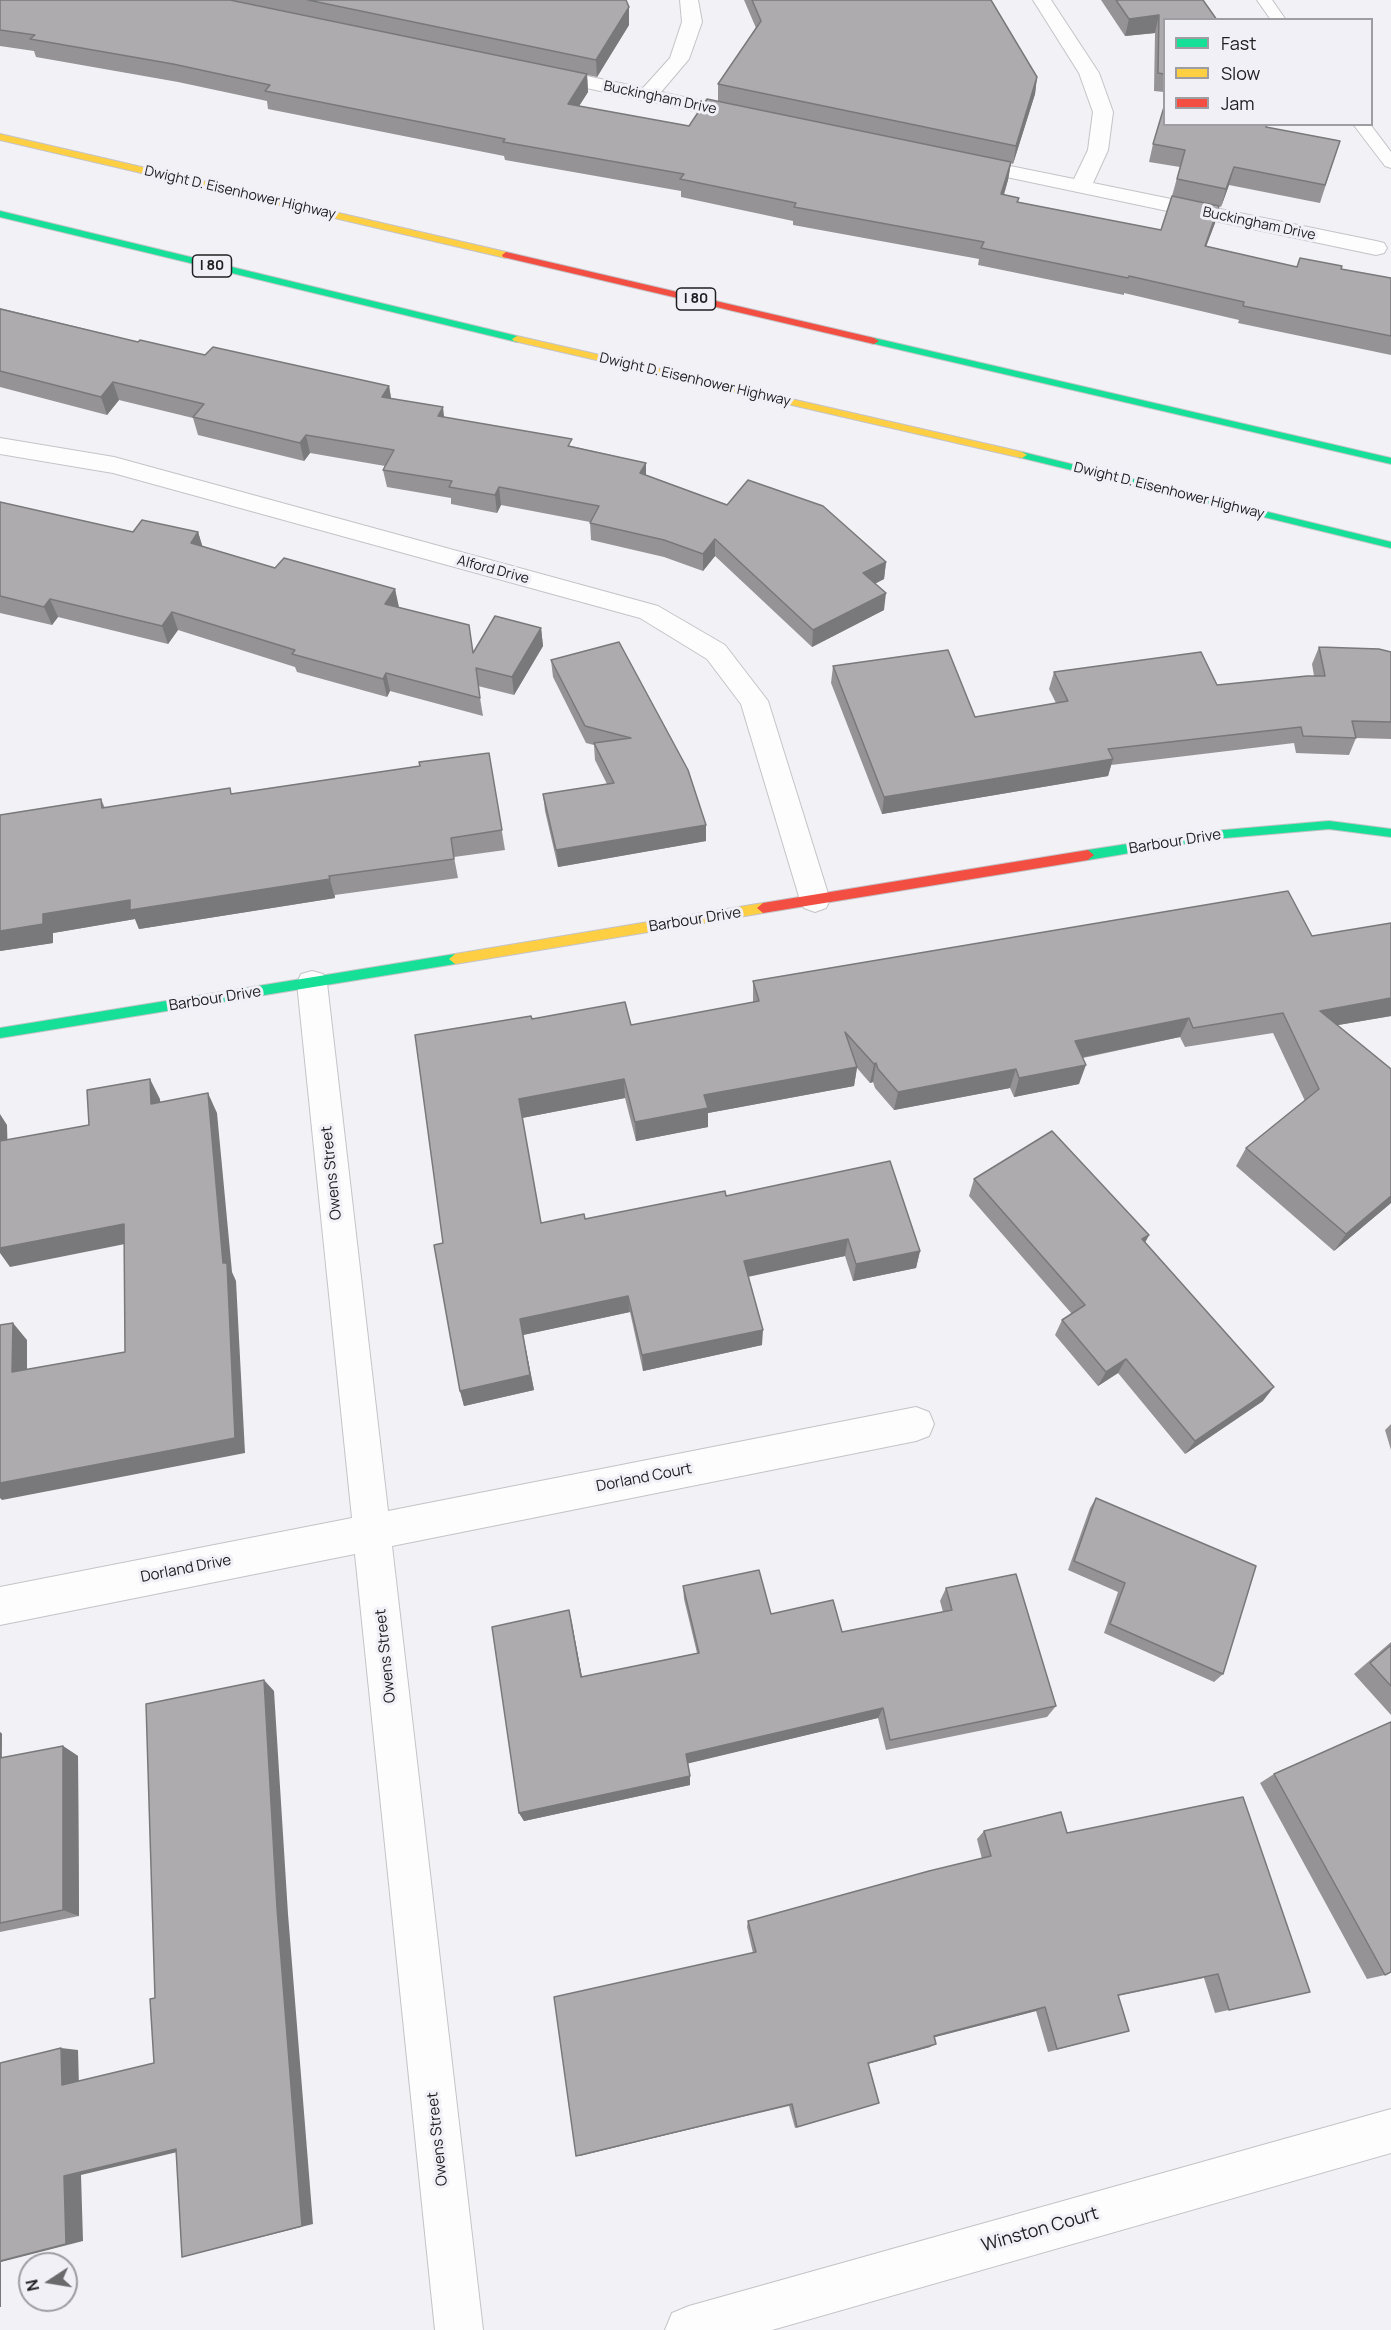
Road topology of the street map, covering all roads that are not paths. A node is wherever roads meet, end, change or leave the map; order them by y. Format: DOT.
graph roads {
  1 [pos="689,0"];
  2 [pos="1042,0"];
  3 [pos="1264,0"];
  4 [pos="1278,18"];
  5 [pos="519,68"];
  6 [pos="648,95"];
  7 [pos="765,120"];
  8 [pos="1363,126"];
  9 [pos="0,137"];
  10 [pos="952,160"];
  11 [pos="1391,163"];
  12 [pos="1081,187"];
  13 [pos="0,214"];
  14 [pos="1376,248"];
  15 [pos="0,446"];
  16 [pos="1391,461"];
  17 [pos="1391,545"];
  18 [pos="1391,832"];
  19 [pos="815,900"];
  20 [pos="312,983"];
  21 [pos="0,1034"];
  22 [pos="916,1424"];
  23 [pos="373,1533"];
  24 [pos="0,1606"];
  25 [pos="1391,2131"];
  26 [pos="459,2330"];
  27 [pos="689,2330"];
  1 -- 6 [label="street"];
  2 -- 12 [label="street"];
  3 -- 4 [label="lane"];
  5 -- 6 [label="street, Buckingham Drive"];
  6 -- 7 [label="street, Buckingham Drive"];
  8 -- 11 [label="lane"];
  9 -- 16 [label="main road, Dwight D. Eisenhower Highway / I 80"];
  10 -- 12 [label="street, Buckingham Drive"];
  12 -- 14 [label="street, Buckingham Drive"];
  13 -- 17 [label="main road, Dwight D. Eisenhower Highway / I 80"];
  15 -- 19 [label="street, Alford Drive"];
  18 -- 19 [label="main road, Barbour Drive"];
  19 -- 20 [label="main road, Barbour Drive"];
  20 -- 21 [label="main road, Barbour Drive"];
  20 -- 23 [label="street, Owens Street"];
  22 -- 23 [label="street, Dorland Court"];
  23 -- 24 [label="street, Dorland Drive"];
  23 -- 26 [label="street, Owens Street"];
  25 -- 27 [label="street, Winston Court"];
}
